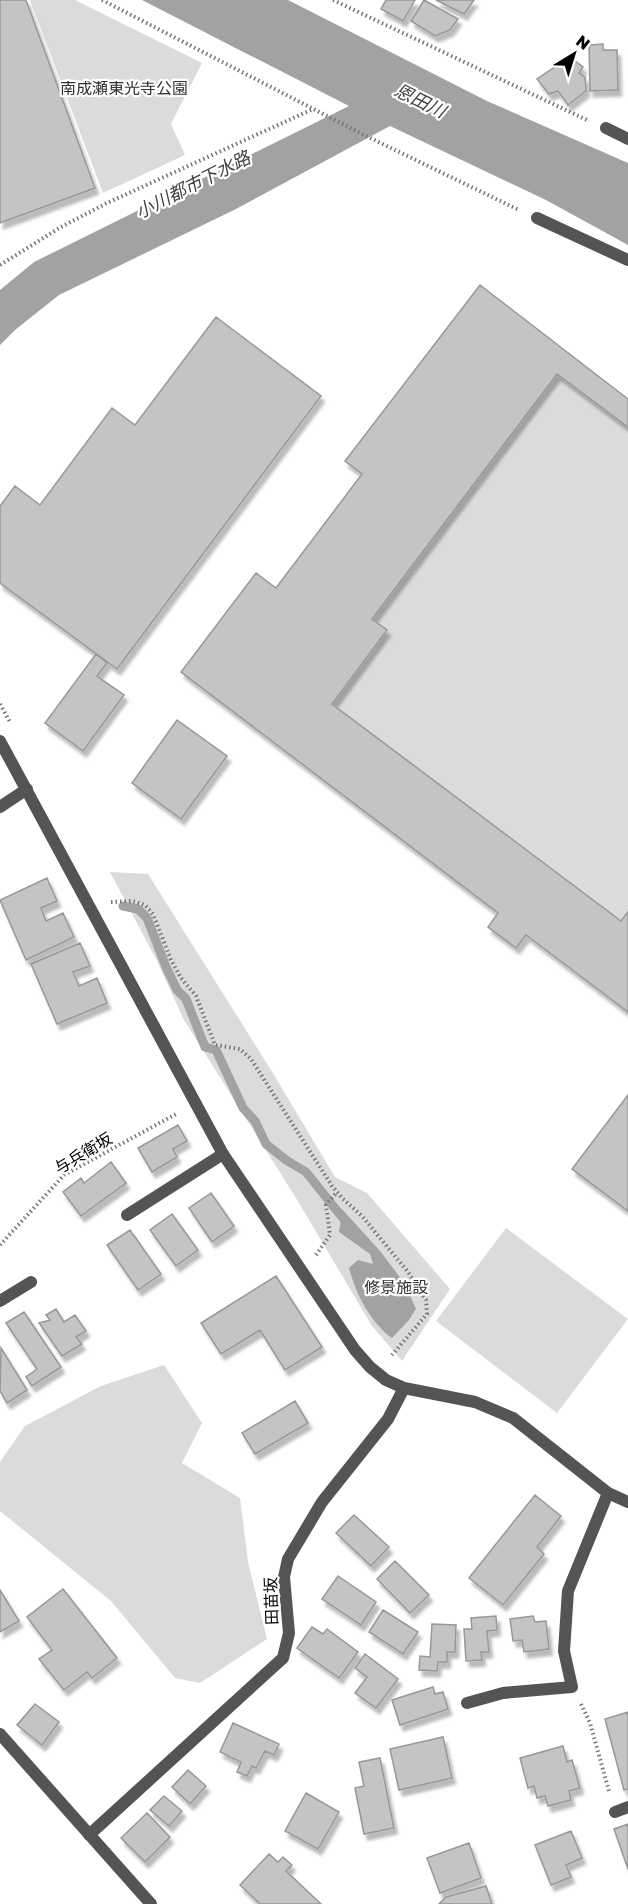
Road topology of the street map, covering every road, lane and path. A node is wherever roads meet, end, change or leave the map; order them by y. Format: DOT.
graph roads {
  1 [pos="102,0"];
  2 [pos="333,0"];
  3 [pos="313,109"];
  4 [pos="606,128"];
  5 [pos="628,139"];
  6 [pos="537,218"];
  7 [pos="628,260"];
  8 [pos="0,265"];
  9 [pos="0,704"];
  10 [pos="11,724"];
  11 [pos="0,741"];
  12 [pos="27,789"];
  13 [pos="0,807"];
  14 [pos="105,892"];
  15 [pos="110,903"];
  16 [pos="116,913"];
  17 [pos="196,1103"];
  18 [pos="223,1154"];
  19 [pos="337,1192"];
  20 [pos="127,1215"];
  21 [pos="0,1245"];
  22 [pos="310,1246"];
  23 [pos="316,1256"];
  24 [pos="320,1262"];
  25 [pos="31,1282"];
  26 [pos="0,1301"];
  27 [pos="383,1348"];
  28 [pos="404,1388"];
  29 [pos="608,1493"];
  30 [pos="628,1502"];
  31 [pos="467,1702"];
  32 [pos="590,1723"];
  33 [pos="0,1734"];
  34 [pos="628,1807"];
  35 [pos="615,1812"];
  36 [pos="89,1834"];
  37 [pos="151,1904"];
  1 -- 3 [label="path"];
  2 -- 4 [label="path"];
  3 -- 6 [label="path"];
  3 -- 8 [label="path"];
  4 -- 5 [label="street"];
  6 -- 7 [label="street"];
  9 -- 10 [label="path"];
  11 -- 12 [label="street"];
  12 -- 13 [label="street"];
  12 -- 17 [label="street"];
  14 -- 15 [label="path"];
  15 -- 16 [label="path"];
  15 -- 19 [label="path"];
  17 -- 18 [label="street"];
  17 -- 21 [label="path, 与兵衛坂"];
  18 -- 20 [label="street"];
  18 -- 28 [label="street"];
  19 -- 23 [label="path"];
  19 -- 27 [label="path"];
  22 -- 23 [label="path"];
  23 -- 24 [label="path"];
  25 -- 26 [label="street"];
  28 -- 29 [label="street"];
  28 -- 36 [label="street, 田苗坂"];
  29 -- 30 [label="street"];
  29 -- 31 [label="street"];
  32 -- 35 [label="path"];
  33 -- 36 [label="street"];
  34 -- 35 [label="street"];
  36 -- 37 [label="street"];
}
